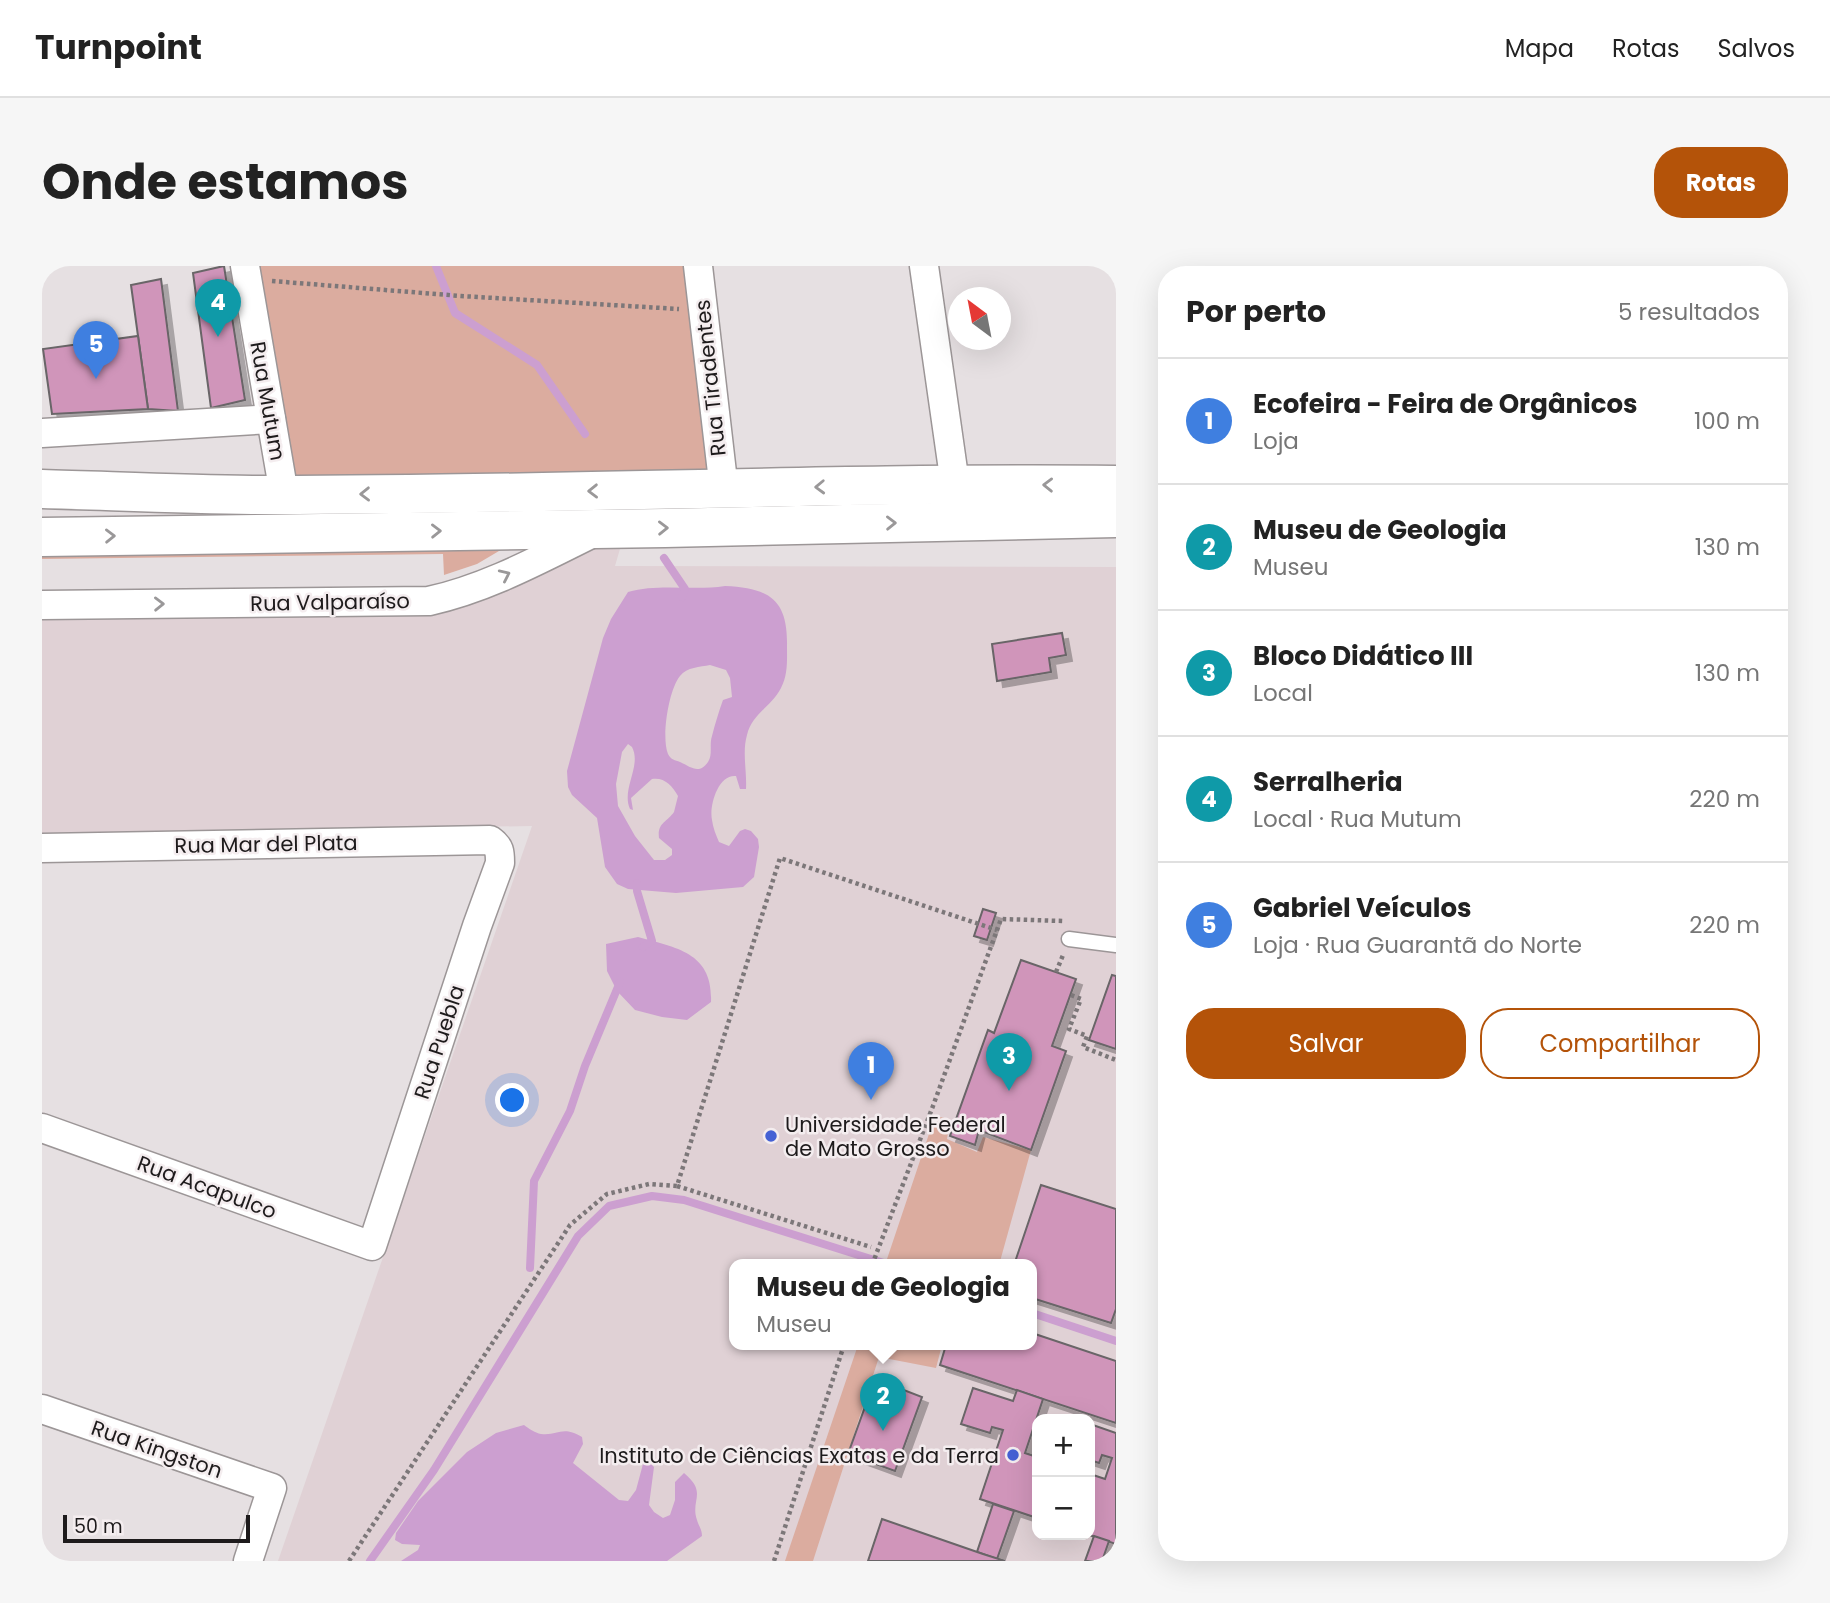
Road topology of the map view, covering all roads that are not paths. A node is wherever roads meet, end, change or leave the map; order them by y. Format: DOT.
graph roads {
  1 [pos="698,266"];
  2 [pos="924,266"];
  3 [pos="246,273"];
  4 [pos="271,419"];
  5 [pos="42,433"];
  6 [pos="43,484"];
  7 [pos="955,484"];
  8 [pos="1116,485"];
  9 [pos="724,490"];
  10 [pos="284,494"];
  11 [pos="1116,518"];
  12 [pos="603,529"];
  13 [pos="42,537"];
  14 [pos="42,605"];
  15 [pos="491,840"];
  16 [pos="42,848"];
  17 [pos="1069,939"];
  18 [pos="1116,945"];
  19 [pos="42,1128"];
  20 [pos="372,1247"];
  21 [pos="42,1409"];
  22 [pos="248,1561"];
  1 -- 9 [label="street, Rua Tiradentes"];
  2 -- 7 [label="street"];
  3 -- 4 [label="street, Rua Mutum"];
  4 -- 5 [label="street"];
  4 -- 10 [label="street, Rua Mutum"];
  6 -- 10 [label="main road"];
  8 -- 7 [label="main road, one-way"];
  7 -- 9 [label="main road, one-way"];
  9 -- 10 [label="main road, one-way"];
  12 -- 11 [label="main road, one-way"];
  13 -- 12 [label="main road, one-way"];
  14 -- 12 [label="street, Rua Valparaíso, one-way"];
  15 -- 16 [label="street, Rua Mar del Plata"];
  15 -- 20 [label="street, Rua Puebla"];
  17 -- 18 [label="lane"];
  19 -- 20 [label="street, Rua Acapulco"];
  21 -- 22 [label="street, Rua Kingston"];
}
